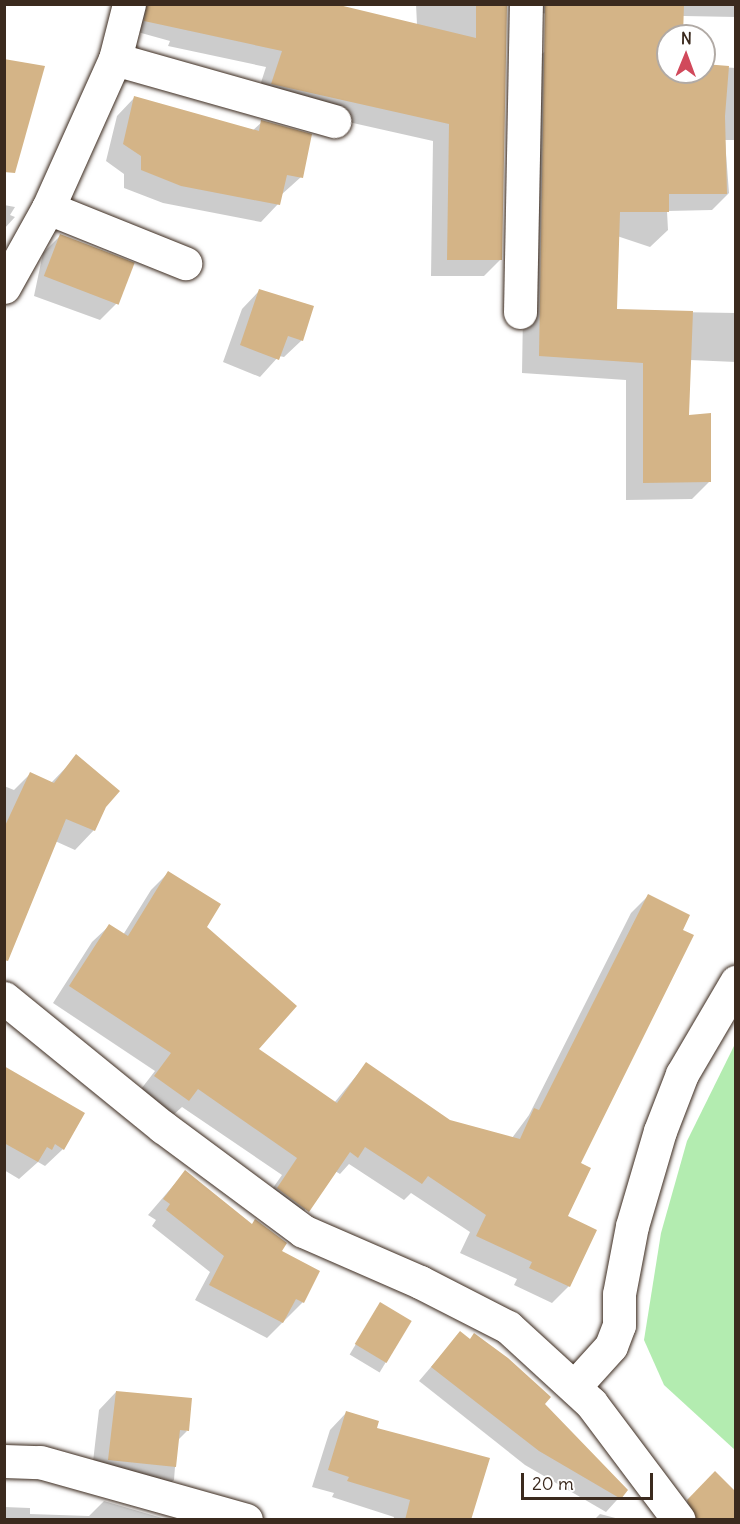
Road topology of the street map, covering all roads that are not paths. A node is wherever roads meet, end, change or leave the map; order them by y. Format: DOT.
graph roads {
  1 [pos="129,4"];
  2 [pos="526,4"];
  3 [pos="116,59"];
  4 [pos="334,121"];
  5 [pos="48,208"];
  6 [pos="185,263"];
  7 [pos="4,287"];
  8 [pos="520,312"];
  9 [pos="735,982"];
  10 [pos="4,998"];
  11 [pos="574,1387"];
  12 [pos="4,1461"];
  13 [pos="246,1520"];
  14 [pos="679,1520"];
  1 -- 3 [label="street"];
  2 -- 8 [label="street"];
  3 -- 4 [label="street"];
  3 -- 5 [label="street"];
  5 -- 6 [label="street"];
  5 -- 7 [label="street"];
  9 -- 11 [label="street"];
  10 -- 11 [label="street"];
  11 -- 14 [label="street"];
  12 -- 13 [label="street"];
}
